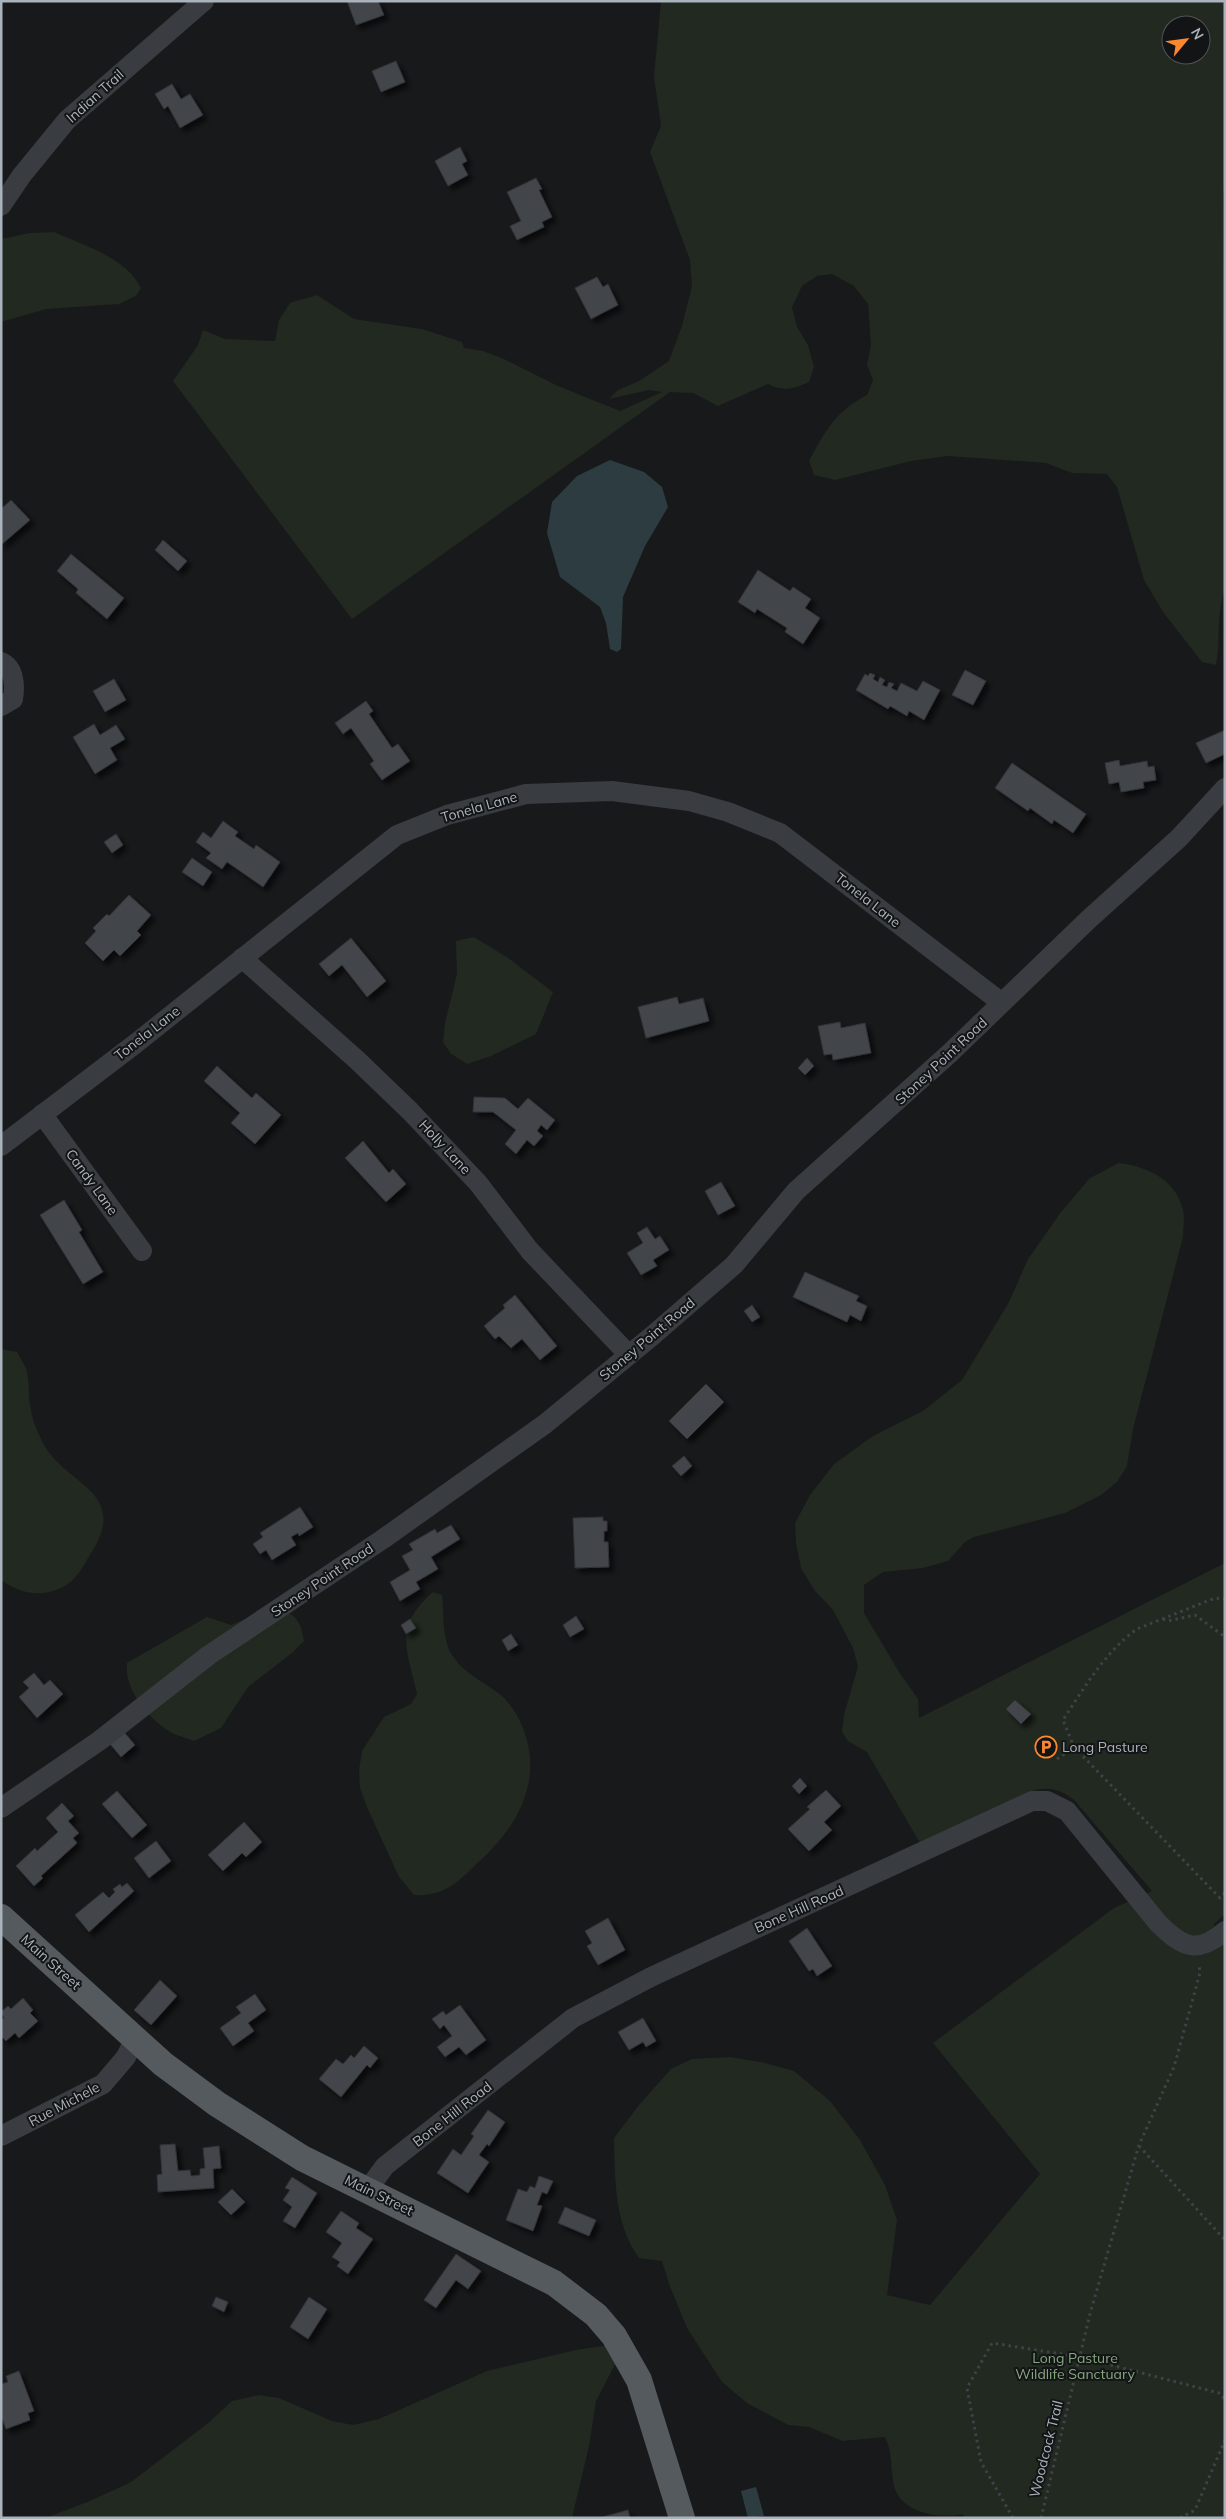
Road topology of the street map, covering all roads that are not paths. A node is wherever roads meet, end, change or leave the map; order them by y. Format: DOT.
graph roads {
  1 [pos="204,1"];
  2 [pos="1,206"];
  3 [pos="1,662"];
  4 [pos="1,706"];
  5 [pos="1225,788"];
  6 [pos="242,958"];
  7 [pos="1002,1003"];
  8 [pos="42,1114"];
  9 [pos="1,1146"];
  10 [pos="142,1251"];
  11 [pos="629,1355"];
  12 [pos="1,1808"];
  13 [pos="1,1917"];
  14 [pos="1225,1930"];
  15 [pos="135,2038"];
  16 [pos="1,2136"];
  17 [pos="368,2190"];
  18 [pos="682,2518"];
  1 -- 2 [label="street, Indian Trail"];
  3 -- 4 [label="street"];
  5 -- 7 [label="street, Stoney Point Road"];
  6 -- 7 [label="street, Tonela Lane"];
  6 -- 8 [label="street, Tonela Lane"];
  6 -- 11 [label="street, Holly Lane"];
  7 -- 11 [label="street, Stoney Point Road"];
  8 -- 9 [label="street, Tonela Lane"];
  8 -- 10 [label="street, Candy Lane"];
  11 -- 12 [label="street, Stoney Point Road"];
  13 -- 15 [label="main road, Main Street"];
  14 -- 17 [label="street, Bone Hill Road"];
  15 -- 16 [label="street, Rue Michele"];
  15 -- 17 [label="main road, Main Street"];
  17 -- 18 [label="main road, Main Street"];
}
